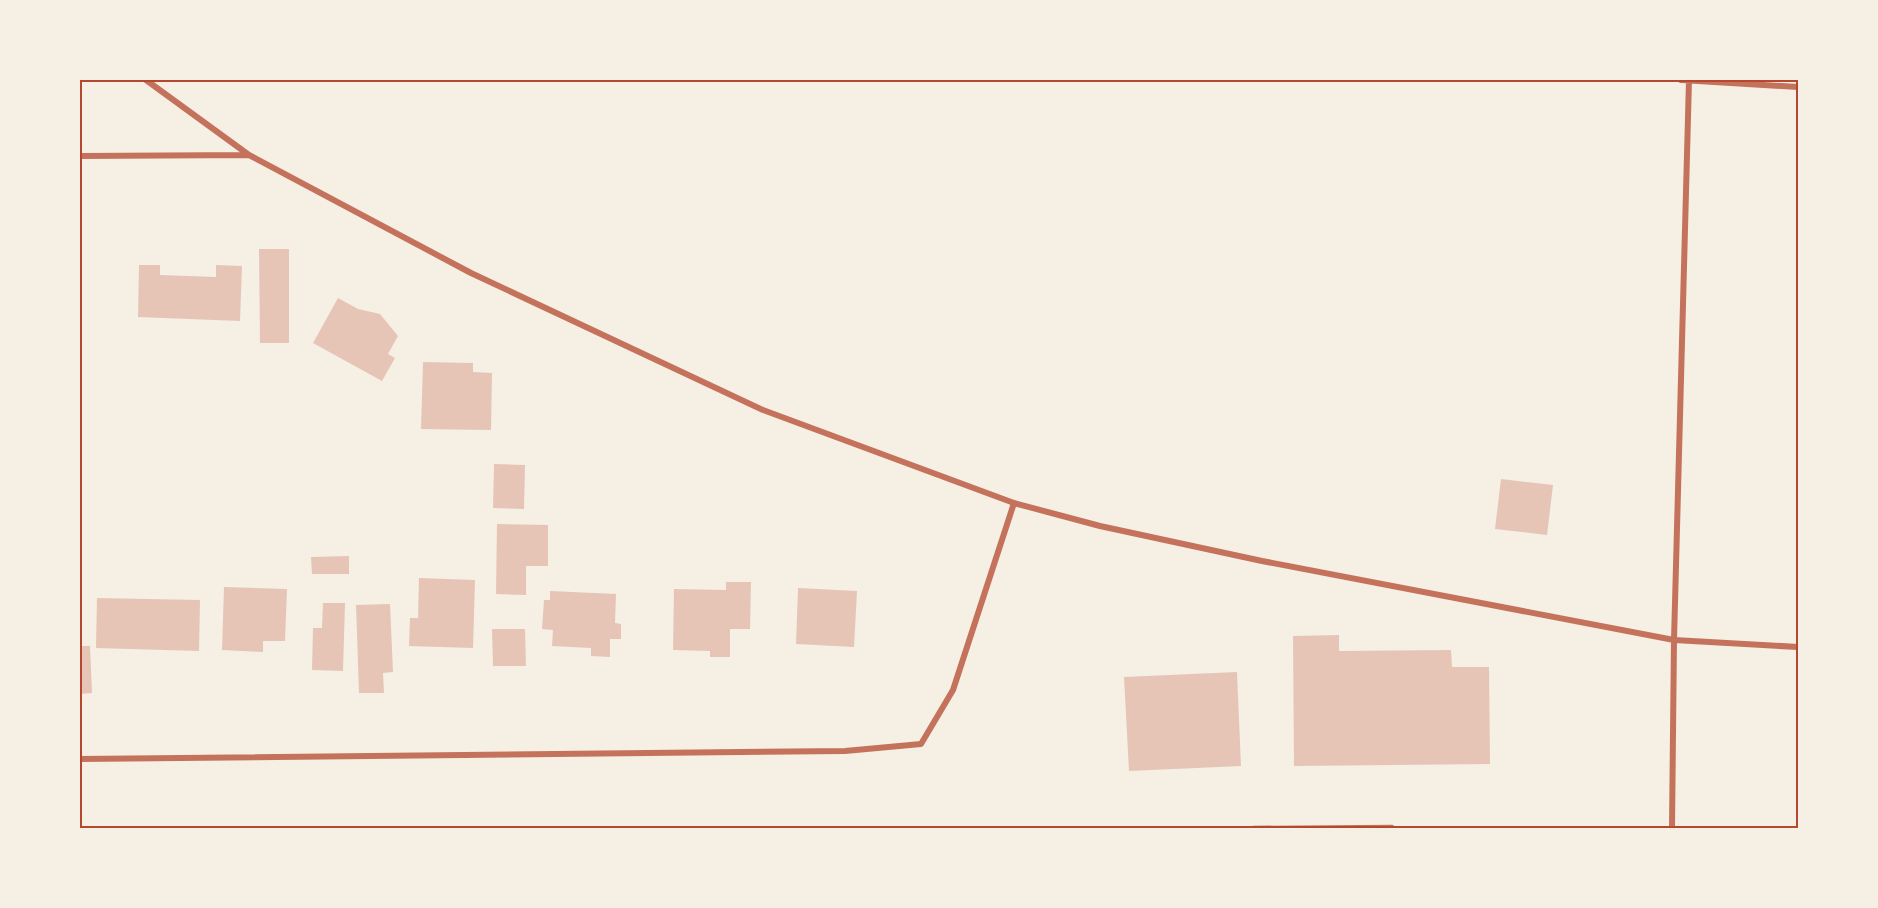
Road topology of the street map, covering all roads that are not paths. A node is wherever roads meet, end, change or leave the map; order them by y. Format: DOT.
graph roads {
  1 [pos="146,80"];
  2 [pos="1681,80"];
  3 [pos="1689,80"];
  4 [pos="1798,87"];
  5 [pos="249,155"];
  6 [pos="80,156"];
  7 [pos="1014,502"];
  8 [pos="1674,640"];
  9 [pos="1798,647"];
  10 [pos="80,759"];
  11 [pos="1253,828"];
  12 [pos="1392,828"];
  13 [pos="1672,828"];
  1 -- 5 [label="street"];
  2 -- 3 [label="street"];
  3 -- 4 [label="street"];
  3 -- 8 [label="street"];
  5 -- 6 [label="street"];
  5 -- 7 [label="street"];
  7 -- 8 [label="street"];
  7 -- 10 [label="street"];
  8 -- 9 [label="street"];
  8 -- 13 [label="street"];
  11 -- 12 [label="lane"];
}
